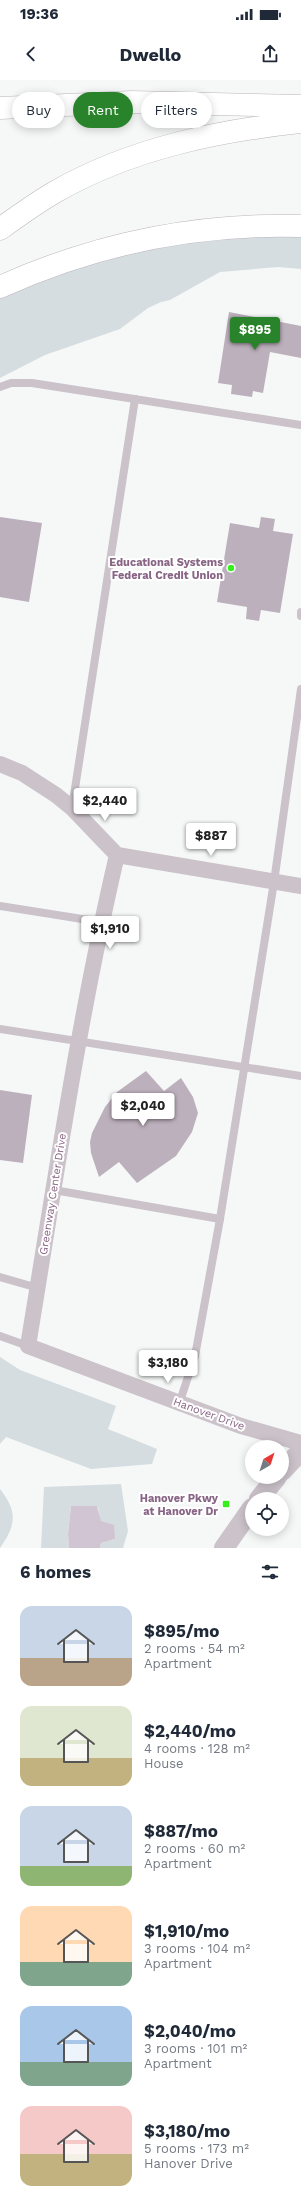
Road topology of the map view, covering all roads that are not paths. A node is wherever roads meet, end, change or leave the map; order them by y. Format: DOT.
graph roads {
  1 [pos="301,106"];
  2 [pos="0,108"];
  3 [pos="301,122"];
  4 [pos="301,226"];
  5 [pos="0,229"];
  6 [pos="0,287"];
  7 [pos="0,387"];
  8 [pos="135,399"];
  9 [pos="301,425"];
  10 [pos="301,612"];
  11 [pos="301,616"];
  12 [pos="301,689"];
  13 [pos="0,764"];
  14 [pos="72,808"];
  15 [pos="116,855"];
  16 [pos="274,882"];
  17 [pos="301,886"];
  18 [pos="0,906"];
  19 [pos="101,922"];
  20 [pos="0,1029"];
  21 [pos="78,1041"];
  22 [pos="244,1067"];
  23 [pos="301,1076"];
  24 [pos="54,1190"];
  25 [pos="220,1219"];
  26 [pos="0,1277"];
  27 [pos="38,1288"];
  28 [pos="0,1336"];
  29 [pos="28,1346"];
  30 [pos="179,1404"];
  31 [pos="301,1444"];
  32 [pos="301,1451"];
  33 [pos="289,1464"];
  34 [pos="271,1484"];
  35 [pos="265,1492"];
  36 [pos="245,1518"];
  37 [pos="224,1548"];
  1 -- 2 [label="highway"];
  3 -- 5 [label="highway"];
  4 -- 6 [label="highway"];
  7 -- 8 [label="lane"];
  8 -- 9 [label="lane"];
  8 -- 14 [label="lane"];
  10 -- 11 [label="lane"];
  12 -- 16 [label="lane"];
  13 -- 14 [label="street"];
  14 -- 15 [label="street"];
  15 -- 16 [label="street"];
  15 -- 19 [label="street, Greenway Center Drive"];
  16 -- 17 [label="street"];
  16 -- 22 [label="lane"];
  18 -- 19 [label="lane"];
  19 -- 21 [label="street, Greenway Center Drive"];
  20 -- 21 [label="lane"];
  21 -- 22 [label="lane"];
  21 -- 24 [label="street, Greenway Center Drive"];
  22 -- 23 [label="lane"];
  22 -- 25 [label="lane"];
  24 -- 25 [label="lane"];
  24 -- 27 [label="street, Greenway Center Drive"];
  25 -- 30 [label="lane"];
  26 -- 27 [label="lane"];
  27 -- 29 [label="street, Greenway Center Drive"];
  28 -- 29 [label="lane"];
  29 -- 30 [label="street, Hanover Drive"];
  30 -- 31 [label="street, Hanover Drive"];
  32 -- 33 [label="street"];
  34 -- 35 [label="street"];
  36 -- 37 [label="street"];
}
